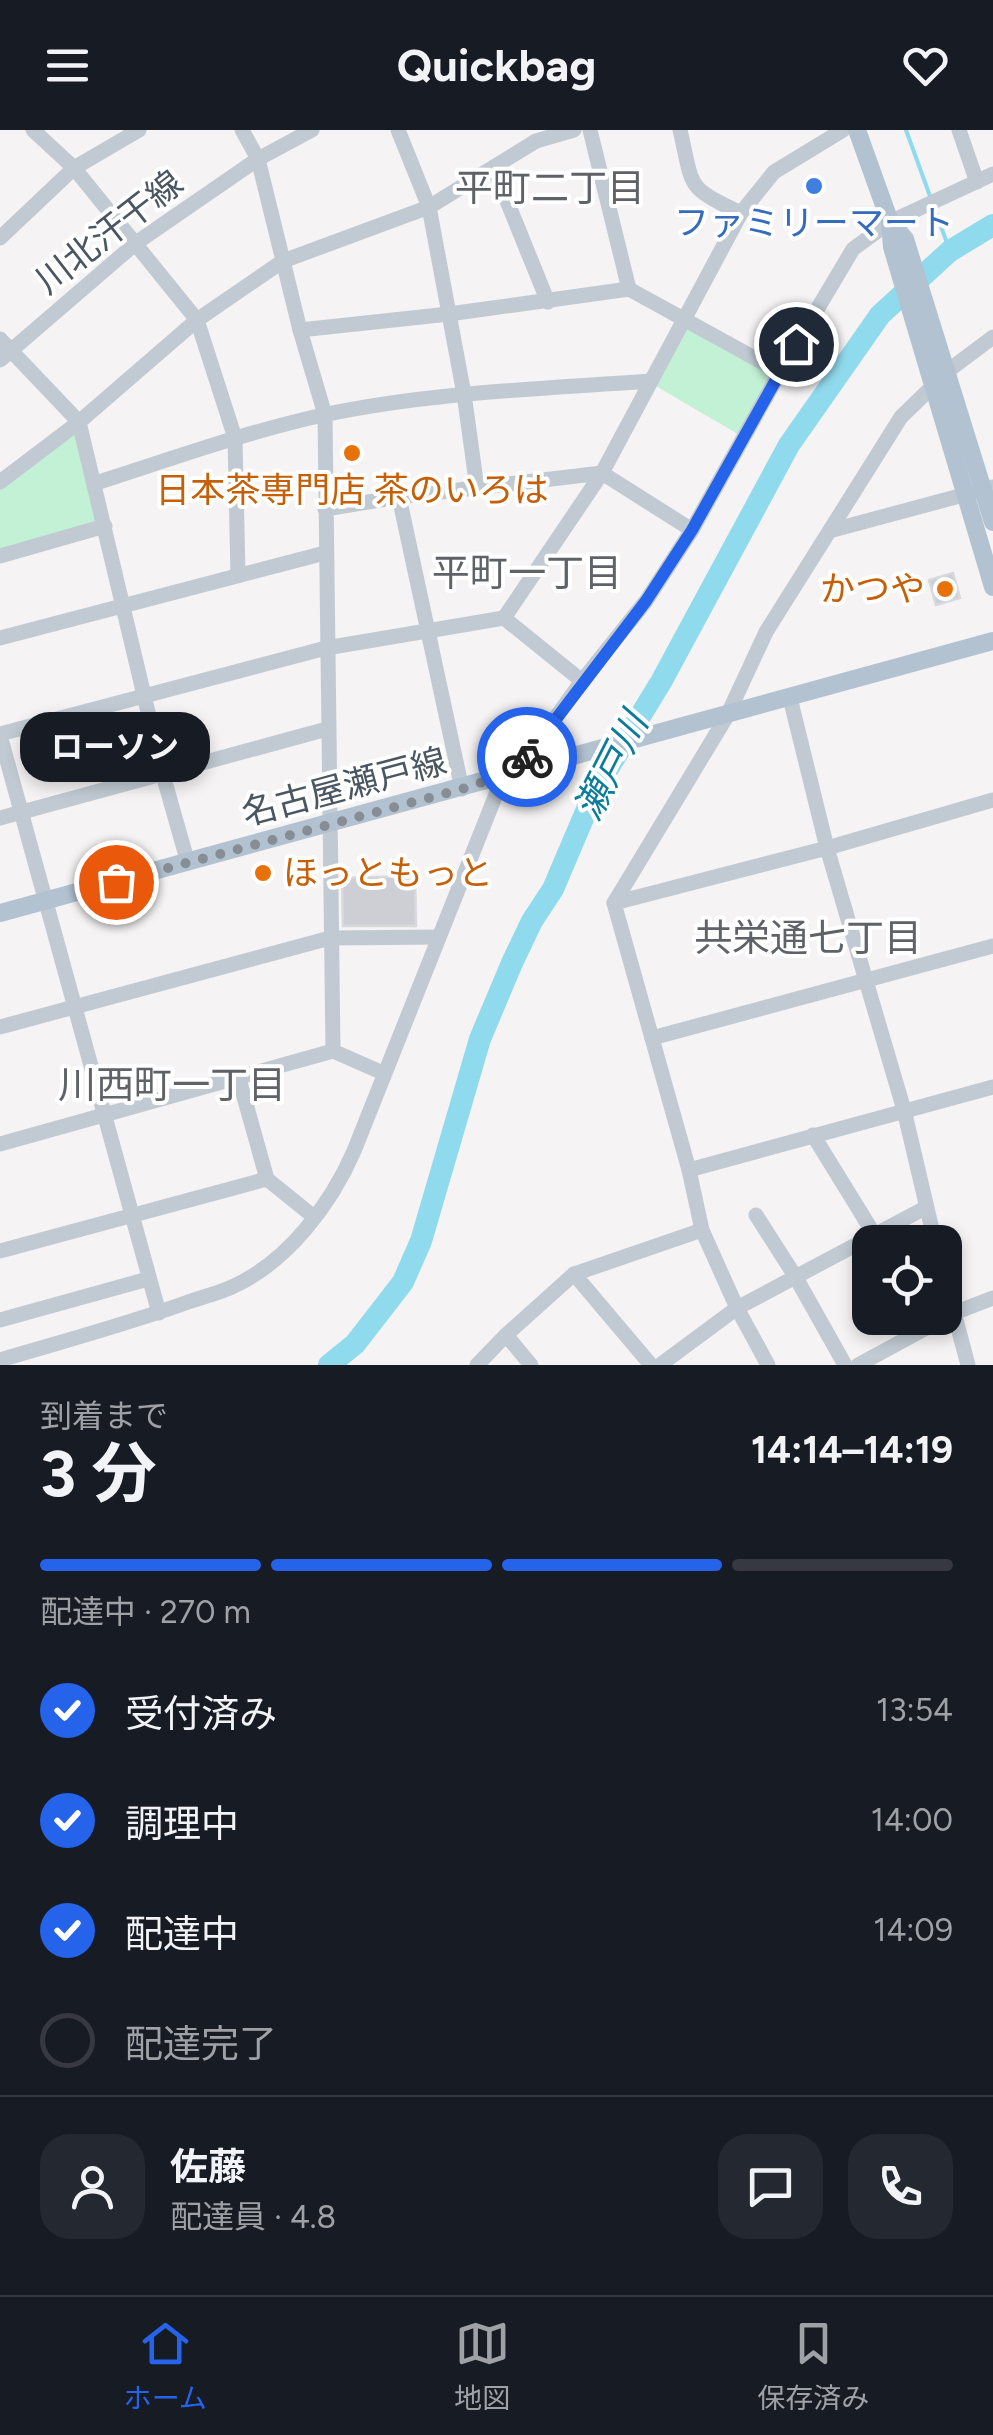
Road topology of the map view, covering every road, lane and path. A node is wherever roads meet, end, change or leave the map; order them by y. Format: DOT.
graph roads {
  1 [pos="32,130"];
  2 [pos="139,130"];
  3 [pos="242,130"];
  4 [pos="312,130"];
  5 [pos="398,130"];
  6 [pos="574,130"];
  7 [pos="590,130"];
  8 [pos="680,130"];
  9 [pos="843,130"];
  10 [pos="857,130"];
  11 [pos="959,130"];
  12 [pos="258,159"];
  13 [pos="74,168"];
  14 [pos="494,169"];
  15 [pos="993,174"];
  16 [pos="977,182"];
  17 [pos="429,207"];
  18 [pos="741,213"];
  19 [pos="890,222"];
  20 [pos="0,238"];
  21 [pos="136,243"];
  22 [pos="283,260"];
  23 [pos="630,290"];
  24 [pos="548,302"];
  25 [pos="449,314"];
  26 [pos="197,320"];
  27 [pos="685,321"];
  28 [pos="300,330"];
  29 [pos="993,337"];
  30 [pos="3,349"];
  31 [pos="780,372"];
  32 [pos="939,380"];
  33 [pos="650,381"];
  34 [pos="464,394"];
  35 [pos="325,415"];
  36 [pos="78,422"];
  37 [pos="235,438"];
  38 [pos="602,473"];
  39 [pos="0,482"];
  40 [pos="96,483"];
  41 [pos="476,488"];
  42 [pos="980,490"];
  43 [pos="399,497"];
  44 [pos="325,509"];
  45 [pos="993,522"];
  46 [pos="105,526"];
  47 [pos="692,530"];
  48 [pos="833,530"];
  49 [pos="326,554"];
  50 [pos="0,556"];
  51 [pos="238,575"];
  52 [pos="993,587"];
  53 [pos="122,607"];
  54 [pos="504,618"];
  55 [pos="426,631"];
  56 [pos="0,638"];
  57 [pos="993,641"];
  58 [pos="326,648"];
  59 [pos="582,681"];
  60 [pos="144,696"];
  61 [pos="790,698"];
  62 [pos="719,718"];
  63 [pos="327,729"];
  64 [pos="0,735"];
  65 [pos="518,770"];
  66 [pos="163,774"];
  67 [pos="462,789"];
  68 [pos="993,800"];
  69 [pos="21,812"];
  70 [pos="0,818"];
  71 [pos="328,824"];
  72 [pos="827,848"];
  73 [pos="188,862"];
  74 [pos="45,901"];
  75 [pos="614,903"];
  76 [pos="0,913"];
  77 [pos="438,937"];
  78 [pos="330,938"];
  79 [pos="993,946"];
  80 [pos="867,981"];
  81 [pos="76,1006"];
  82 [pos="0,1027"];
  83 [pos="652,1038"];
  84 [pos="333,1051"];
  85 [pos="383,1074"];
  86 [pos="239,1078"];
  87 [pos="993,1086"];
  88 [pos="904,1110"];
  89 [pos="104,1115"];
  90 [pos="813,1135"];
  91 [pos="0,1144"];
  92 [pos="689,1170"];
  93 [pos="267,1178"];
  94 [pos="925,1208"];
  95 [pos="131,1215"];
  96 [pos="756,1215"];
  97 [pos="314,1217"];
  98 [pos="868,1225"];
  99 [pos="892,1225"];
  100 [pos="930,1225"];
  101 [pos="702,1230"];
  102 [pos="852,1246"];
  103 [pos="0,1251"];
  104 [pos="574,1274"];
  105 [pos="795,1276"];
  106 [pos="148,1279"];
  107 [pos="993,1298"];
  108 [pos="737,1308"];
  109 [pos="962,1310"];
  110 [pos="159,1313"];
  111 [pos="0,1320"];
  112 [pos="506,1334"];
  113 [pos="913,1335"];
  114 [pos="960,1335"];
  115 [pos="0,1360"];
  116 [pos="477,1365"];
  117 [pos="531,1365"];
  118 [pos="650,1365"];
  119 [pos="660,1365"];
  120 [pos="768,1365"];
  121 [pos="844,1365"];
  122 [pos="858,1365"];
  123 [pos="968,1365"];
  1 -- 13 [label="street"];
  2 -- 13 [label="street"];
  3 -- 12 [label="street"];
  4 -- 12 [label="street, 川北汗干線"];
  5 -- 17 [label="street"];
  6 -- 14 [label="street"];
  7 -- 23 [label="street"];
  8 -- 18 [label="street"];
  9 -- 18 [label="street"];
  10 -- 19 [label="main road"];
  11 -- 16 [label="street"];
  12 -- 21 [label="street, 川北汗干線"];
  12 -- 22 [label="street"];
  13 -- 20 [label="street"];
  13 -- 21 [label="street"];
  14 -- 17 [label="street"];
  14 -- 24 [label="street"];
  15 -- 16 [label="street"];
  16 -- 19 [label="street"];
  17 -- 22 [label="street"];
  17 -- 25 [label="street"];
  18 -- 27 [label="street"];
  19 -- 31 [label="street"];
  19 -- 32 [label="main road"];
  21 -- 26 [label="street"];
  21 -- 30 [label="street, 川北汗干線"];
  22 -- 26 [label="street"];
  22 -- 28 [label="street"];
  23 -- 24 [label="street"];
  23 -- 27 [label="street"];
  24 -- 25 [label="street"];
  25 -- 28 [label="street"];
  25 -- 34 [label="street"];
  26 -- 36 [label="street"];
  26 -- 37 [label="street"];
  27 -- 31 [label="street"];
  27 -- 33 [label="street"];
  28 -- 35 [label="street"];
  29 -- 32 [label="street"];
  30 -- 36 [label="street"];
  31 -- 47 [label="street"];
  32 -- 42 [label="main road"];
  32 -- 48 [label="street"];
  33 -- 34 [label="street"];
  33 -- 38 [label="street"];
  34 -- 35 [label="street"];
  34 -- 41 [label="street"];
  35 -- 37 [label="street"];
  35 -- 44 [label="street"];
  36 -- 39 [label="street"];
  36 -- 40 [label="street"];
  37 -- 40 [label="street"];
  37 -- 51 [label="street"];
  38 -- 41 [label="street"];
  38 -- 47 [label="street"];
  38 -- 54 [label="street"];
  40 -- 46 [label="street"];
  41 -- 43 [label="street"];
  42 -- 45 [label="main road"];
  42 -- 48 [label="street"];
  42 -- 52 [label="main road"];
  43 -- 44 [label="street"];
  43 -- 55 [label="street"];
  44 -- 49 [label="street"];
  46 -- 50 [label="street"];
  46 -- 53 [label="street"];
  47 -- 59 [label="street"];
  48 -- 62 [label="street"];
  49 -- 51 [label="street"];
  49 -- 58 [label="street"];
  51 -- 53 [label="street"];
  53 -- 56 [label="street"];
  53 -- 60 [label="street"];
  54 -- 55 [label="street"];
  54 -- 59 [label="street"];
  55 -- 58 [label="street"];
  55 -- 67 [label="street"];
  57 -- 61 [label="main road, 名古屋瀬戸線"];
  58 -- 60 [label="street"];
  58 -- 63 [label="street"];
  59 -- 65 [label="street"];
  60 -- 64 [label="street"];
  60 -- 66 [label="street"];
  61 -- 62 [label="main road, 名古屋瀬戸線"];
  61 -- 72 [label="street"];
  62 -- 65 [label="main road, 名古屋瀬戸線"];
  62 -- 75 [label="street"];
  63 -- 66 [label="street"];
  63 -- 71 [label="street"];
  64 -- 69 [label="street"];
  65 -- 67 [label="main road, 名古屋瀬戸線"];
  65 -- 77 [label="street"];
  66 -- 69 [label="street"];
  66 -- 73 [label="street"];
  67 -- 71 [label="main road, 名古屋瀬戸線"];
  68 -- 72 [label="street"];
  69 -- 70 [label="street"];
  69 -- 74 [label="street"];
  71 -- 73 [label="main road, 名古屋瀬戸線"];
  71 -- 78 [label="street"];
  72 -- 75 [label="street"];
  72 -- 80 [label="street"];
  73 -- 74 [label="main road, 名古屋瀬戸線"];
  74 -- 76 [label="main road, 名古屋瀬戸線"];
  74 -- 81 [label="street"];
  75 -- 83 [label="street"];
  77 -- 78 [label="street"];
  77 -- 85 [label="street"];
  78 -- 81 [label="street"];
  78 -- 84 [label="street"];
  79 -- 80 [label="street"];
  80 -- 83 [label="street"];
  80 -- 88 [label="street"];
  81 -- 82 [label="street"];
  81 -- 89 [label="street"];
  83 -- 92 [label="street"];
  84 -- 85 [label="street"];
  84 -- 86 [label="street"];
  85 -- 97 [label="street"];
  86 -- 89 [label="street"];
  86 -- 93 [label="street"];
  87 -- 88 [label="street"];
  88 -- 90 [label="street"];
  88 -- 94 [label="street"];
  89 -- 91 [label="street"];
  89 -- 95 [label="street"];
  90 -- 92 [label="street"];
  90 -- 98 [label="street"];
  92 -- 101 [label="street"];
  93 -- 95 [label="street"];
  93 -- 97 [label="street"];
  94 -- 99 [label="street"];
  94 -- 100 [label="street"];
  95 -- 103 [label="street"];
  95 -- 106 [label="street"];
  96 -- 105 [label="street"];
  97 -- 110 [label="street"];
  101 -- 104 [label="street"];
  101 -- 108 [label="street"];
  102 -- 105 [label="street"];
  104 -- 112 [label="street"];
  104 -- 118 [label="street"];
  105 -- 108 [label="street"];
  105 -- 121 [label="street"];
  106 -- 110 [label="street"];
  106 -- 111 [label="street"];
  107 -- 109 [label="street"];
  108 -- 119 [label="street"];
  108 -- 120 [label="street"];
  110 -- 115 [label="street"];
  112 -- 116 [label="street"];
  112 -- 117 [label="street"];
  113 -- 122 [label="street"];
  114 -- 123 [label="street"];
}
